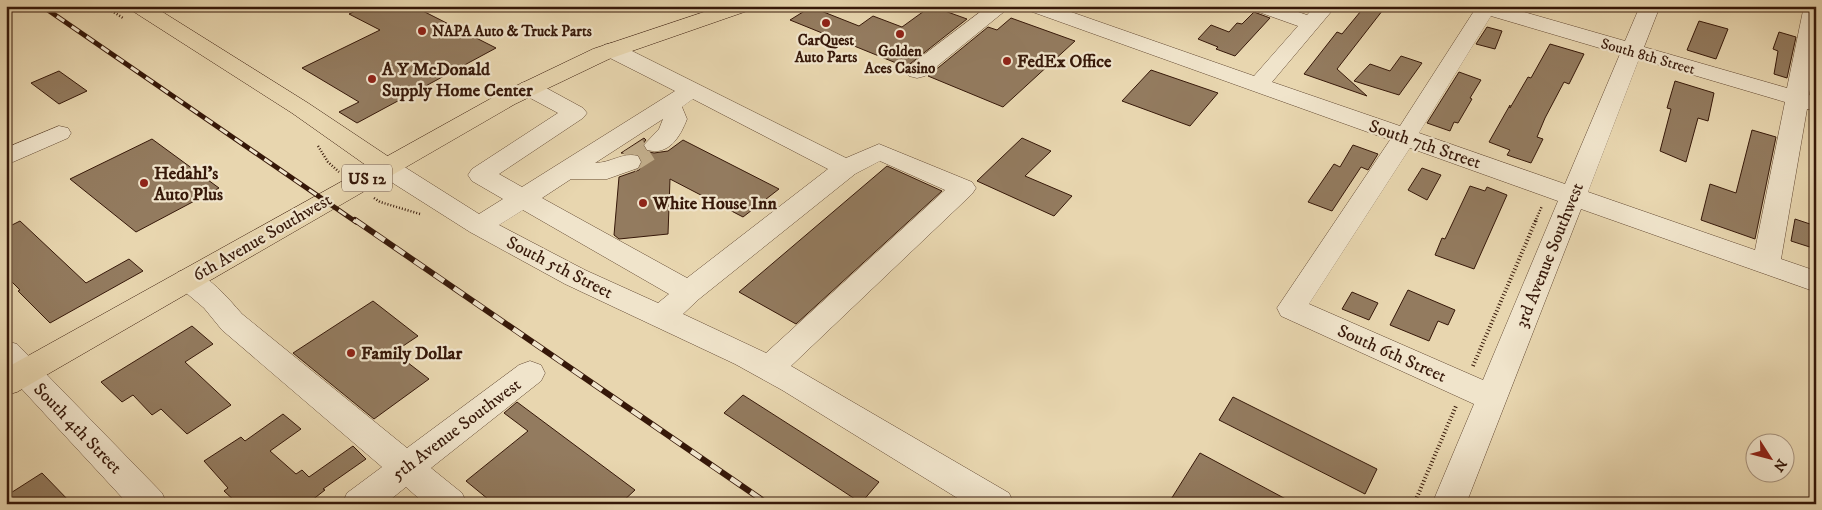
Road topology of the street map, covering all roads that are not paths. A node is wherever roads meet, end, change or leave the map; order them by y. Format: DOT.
graph roads {
  1 [pos="138,6"];
  2 [pos="743,6"];
  3 [pos="1001,6"];
  4 [pos="1034,6"];
  5 [pos="1260,6"];
  6 [pos="1326,6"];
  7 [pos="1650,6"];
  8 [pos="1814,6"];
  9 [pos="1485,7"];
  10 [pos="1311,23"];
  11 [pos="612,50"];
  12 [pos="1631,51"];
  13 [pos="917,71"];
  14 [pos="1258,85"];
  15 [pos="529,88"];
  16 [pos="692,90"];
  17 [pos="1806,102"];
  18 [pos="669,104"];
  19 [pos="59,133"];
  20 [pos="1405,138"];
  21 [pos="656,145"];
  22 [pos="6,157"];
  23 [pos="629,162"];
  24 [pos="386,167"];
  25 [pos="846,168"];
  26 [pos="565,171"];
  27 [pos="1572,197"];
  28 [pos="521,199"];
  29 [pos="480,226"];
  30 [pos="1766,265"];
  31 [pos="188,280"];
  32 [pos="1816,282"];
  33 [pos="689,292"];
  34 [pos="662,317"];
  35 [pos="769,368"];
  36 [pos="12,369"];
  37 [pos="530,373"];
  38 [pos="1492,398"];
  39 [pos="406,468"];
  40 [pos="150,504"];
  41 [pos="359,504"];
  42 [pos="450,504"];
  43 [pos="997,504"];
  44 [pos="1449,504"];
  1 -- 24 [label="main road, South 5th Street"];
  2 -- 11 [label="main road, 6th Avenue Southwest / US 12"];
  3 -- 13 [label="street"];
  4 -- 14 [label="street, South 7th Street"];
  5 -- 10 [label="street"];
  6 -- 10 [label="street"];
  7 -- 12 [label="street, 3rd Avenue Southwest"];
  8 -- 17 [label="street"];
  9 -- 12 [label="street, South 8th Street"];
  9 -- 20 [label="street"];
  10 -- 14 [label="street"];
  11 -- 15 [label="main road, 6th Avenue Southwest / US 12"];
  11 -- 16 [label="street"];
  12 -- 17 [label="street, South 8th Street"];
  12 -- 27 [label="street, 3rd Avenue Southwest"];
  14 -- 20 [label="street, South 7th Street"];
  15 -- 24 [label="main road, 6th Avenue Southwest / US 12"];
  15 -- 28 [label="street"];
  16 -- 18 [label="street"];
  16 -- 25 [label="street"];
  17 -- 30 [label="street"];
  18 -- 21 [label="street"];
  18 -- 26 [label="street"];
  19 -- 22 [label="street"];
  20 -- 27 [label="street, South 7th Street"];
  20 -- 38 [label="street, South 6th Street"];
  23 -- 26 [label="street"];
  24 -- 29 [label="street, South 5th Street"];
  24 -- 31 [label="main road, 6th Avenue Southwest / US 12"];
  25 -- 33 [label="street"];
  25 -- 35 [label="street"];
  26 -- 28 [label="street"];
  27 -- 30 [label="street, South 7th Street"];
  27 -- 38 [label="street, 3rd Avenue Southwest"];
  28 -- 29 [label="street"];
  28 -- 33 [label="street"];
  29 -- 34 [label="street, South 5th Street"];
  30 -- 32 [label="street, South 7th Street"];
  31 -- 36 [label="main road, 6th Avenue Southwest / US 12"];
  31 -- 39 [label="street"];
  33 -- 34 [label="street"];
  34 -- 35 [label="street, South 5th Street"];
  35 -- 43 [label="street, South 5th Street"];
  36 -- 40 [label="street, South 4th Street"];
  37 -- 39 [label="street, 5th Avenue Southwest"];
  38 -- 44 [label="street, 3rd Avenue Southwest"];
  39 -- 41 [label="street, 5th Avenue Southwest"];
  39 -- 42 [label="street"];
}
